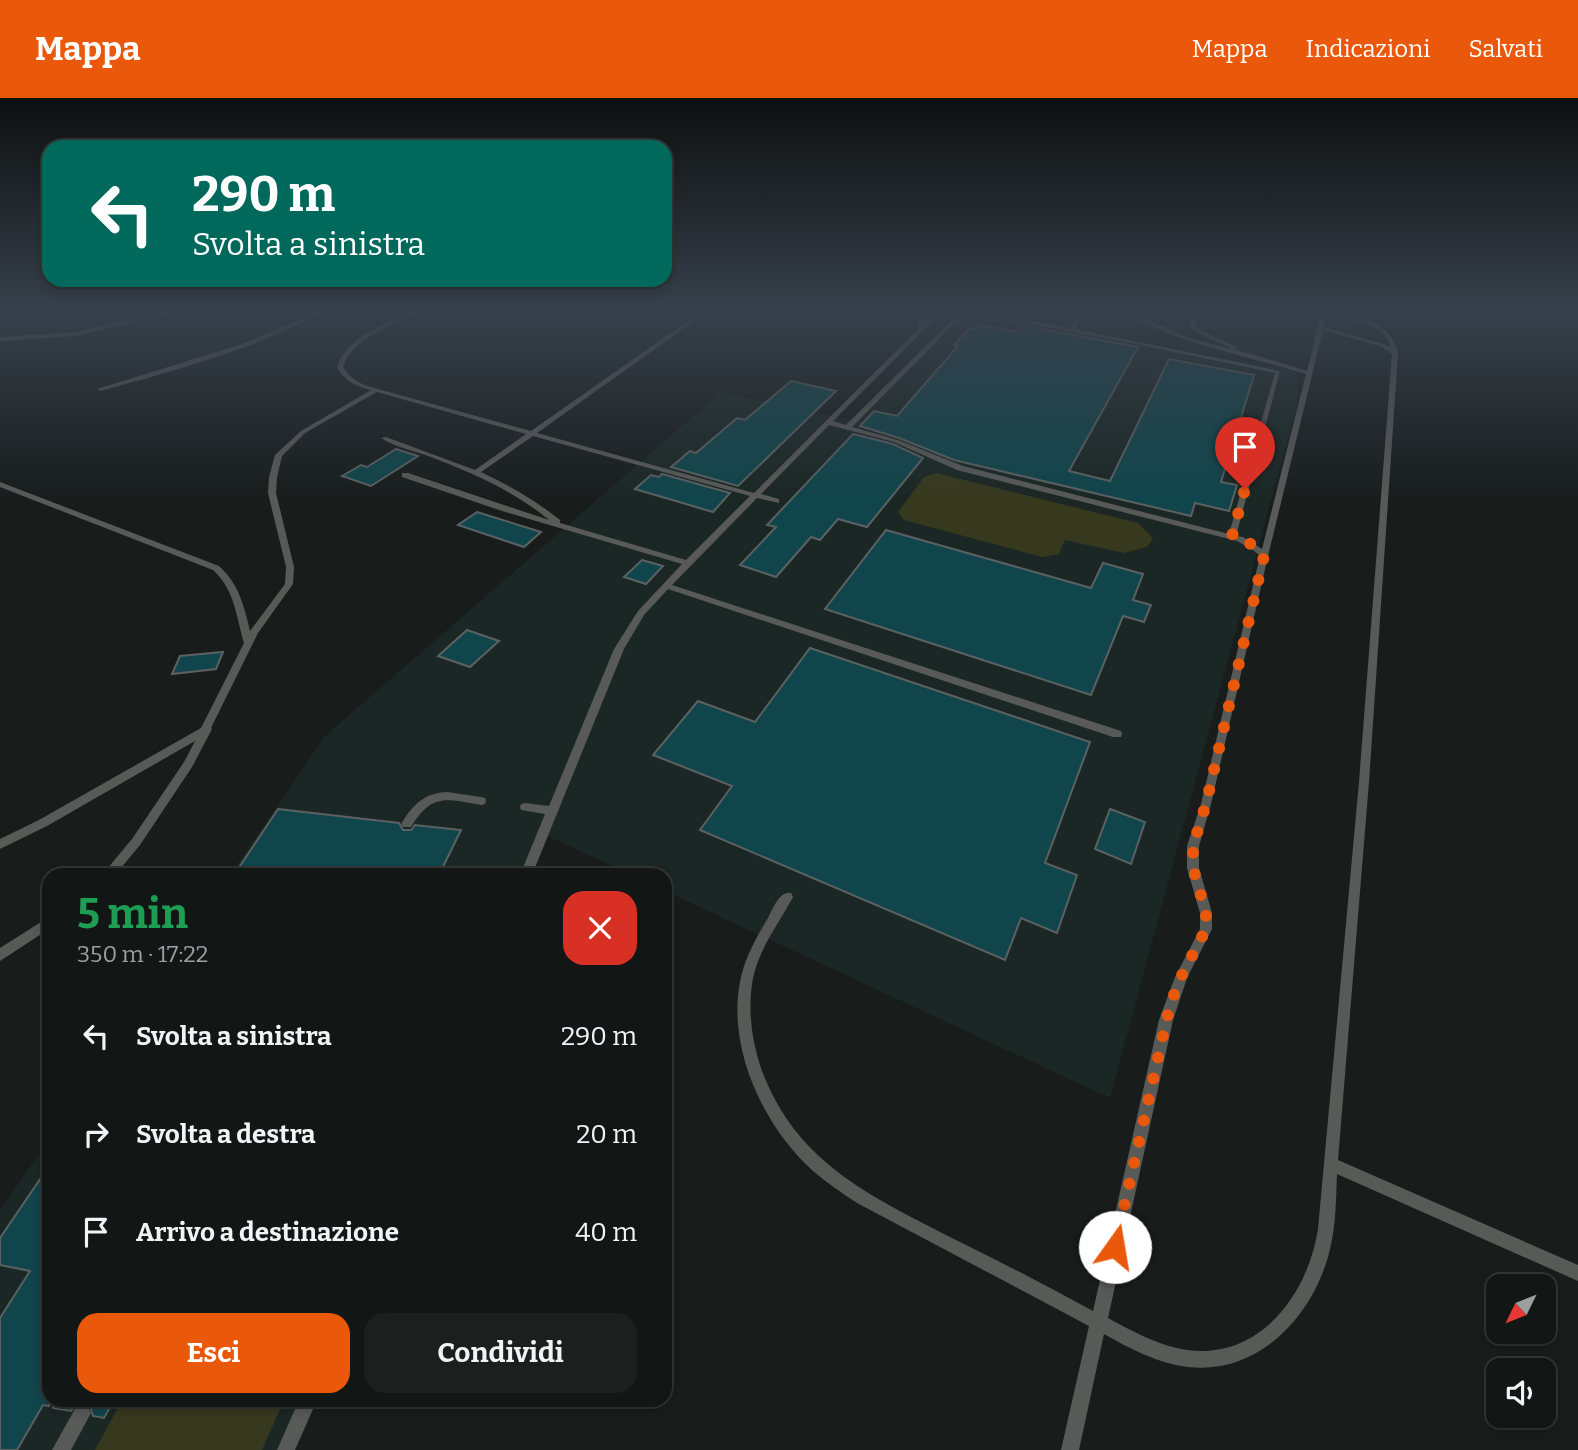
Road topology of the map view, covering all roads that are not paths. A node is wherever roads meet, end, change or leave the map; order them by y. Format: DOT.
graph roads {
  1 [pos="154,373"];
  2 [pos="343,373"];
  3 [pos="616,373"];
  4 [pos="878,373"];
  5 [pos="903,373"];
  6 [pos="1278,373"];
  7 [pos="1308,373"];
  8 [pos="1394,373"];
  9 [pos="100,389"];
  10 [pos="376,390"];
  11 [pos="827,422"];
  12 [pos="848,427"];
  13 [pos="531,432"];
  14 [pos="384,438"];
  15 [pos="475,473"];
  16 [pos="405,475"];
  17 [pos="0,484"];
  18 [pos="754,495"];
  19 [pos="776,501"];
  20 [pos="559,523"];
  21 [pos="1232,536"];
  22 [pos="1264,556"];
  23 [pos="688,564"];
  24 [pos="667,586"];
  25 [pos="248,642"];
  26 [pos="207,729"];
  27 [pos="1117,734"];
  28 [pos="481,801"];
  29 [pos="525,807"];
  30 [pos="551,811"];
  31 [pos="407,824"];
  32 [pos="0,844"];
  33 [pos="114,868"];
  34 [pos="529,868"];
  35 [pos="787,897"];
  36 [pos="42,927"];
  37 [pos="0,955"];
  38 [pos="1330,1164"];
  39 [pos="1578,1273"];
  40 [pos="1098,1322"];
  41 [pos="305,1407"];
  42 [pos="82,1413"];
  43 [pos="61,1450"];
  44 [pos="286,1450"];
  45 [pos="1070,1450"];
  1 -- 9 [label="lane"];
  2 -- 10 [label="lane"];
  3 -- 13 [label="lane"];
  4 -- 11 [label="lane"];
  5 -- 12 [label="lane"];
  6 -- 21 [label="lane"];
  7 -- 22 [label="lane"];
  8 -- 38 [label="lane"];
  10 -- 13 [label="lane"];
  10 -- 25 [label="lane"];
  11 -- 12 [label="lane"];
  11 -- 18 [label="lane"];
  12 -- 21 [label="lane"];
  13 -- 15 [label="lane"];
  13 -- 18 [label="lane"];
  14 -- 15 [label="lane"];
  15 -- 20 [label="lane"];
  16 -- 20 [label="lane"];
  17 -- 25 [label="lane"];
  18 -- 19 [label="lane"];
  18 -- 23 [label="lane"];
  20 -- 23 [label="lane"];
  21 -- 22 [label="lane"];
  22 -- 40 [label="lane"];
  23 -- 24 [label="lane"];
  24 -- 27 [label="lane"];
  24 -- 30 [label="lane"];
  25 -- 26 [label="lane"];
  26 -- 32 [label="lane"];
  26 -- 33 [label="lane"];
  28 -- 31 [label="lane"];
  29 -- 30 [label="lane"];
  30 -- 34 [label="lane"];
  35 -- 40 [label="lane"];
  36 -- 37 [label="lane"];
  38 -- 39 [label="lane"];
  38 -- 40 [label="lane"];
  40 -- 45 [label="lane"];
  41 -- 44 [label="lane"];
  42 -- 43 [label="lane"];
}
